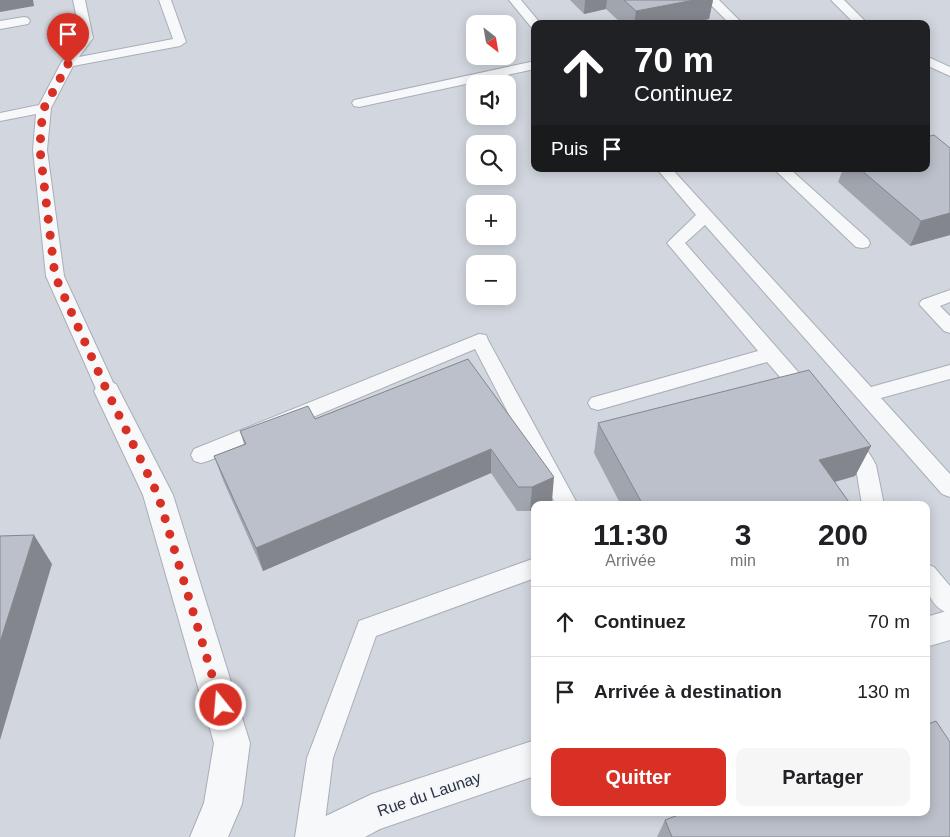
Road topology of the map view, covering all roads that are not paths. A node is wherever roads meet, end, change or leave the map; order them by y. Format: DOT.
graph roads {
  1 [pos="80,0"];
  2 [pos="165,0"];
  3 [pos="515,0"];
  4 [pos="712,0"];
  5 [pos="837,0"];
  6 [pos="532,20"];
  7 [pos="733,20"];
  8 [pos="858,20"];
  9 [pos="24,22"];
  10 [pos="0,25"];
  11 [pos="950,60"];
  12 [pos="930,61"];
  13 [pos="930,62"];
  14 [pos="68,64"];
  15 [pos="531,66"];
  16 [pos="950,72"];
  17 [pos="360,103"];
  18 [pos="44,108"];
  19 [pos="0,117"];
  20 [pos="667,172"];
  21 [pos="785,172"];
  22 [pos="706,215"];
  23 [pos="862,243"];
  24 [pos="950,296"];
  25 [pos="950,327"];
  26 [pos="772,354"];
  27 [pos="950,372"];
  28 [pos="107,391"];
  29 [pos="867,395"];
  30 [pos="598,404"];
  31 [pos="816,406"];
  32 [pos="835,428"];
  33 [pos="201,455"];
  34 [pos="950,488"];
  35 [pos="564,501"];
  36 [pos="872,501"];
  37 [pos="531,569"];
  38 [pos="930,579"];
  39 [pos="950,604"];
  40 [pos="950,625"];
  41 [pos="930,631"];
  42 [pos="531,759"];
  43 [pos="209,837"];
  44 [pos="309,837"];
  45 [pos="325,837"];
  1 -- 14 [label="lane"];
  2 -- 14 [label="lane"];
  3 -- 6 [label="lane"];
  4 -- 7 [label="lane"];
  5 -- 8 [label="lane"];
  9 -- 10 [label="lane"];
  11 -- 12 [label="lane"];
  13 -- 16 [label="lane"];
  14 -- 18 [label="lane"];
  15 -- 17 [label="lane"];
  18 -- 19 [label="lane"];
  18 -- 28 [label="lane"];
  20 -- 22 [label="lane"];
  21 -- 23 [label="lane"];
  22 -- 26 [label="lane"];
  22 -- 29 [label="lane"];
  24 -- 25 [label="lane"];
  26 -- 30 [label="lane"];
  26 -- 31 [label="lane"];
  27 -- 29 [label="lane"];
  28 -- 43 [label="street"];
  29 -- 34 [label="lane"];
  32 -- 36 [label="lane"];
  33 -- 35 [label="lane"];
  37 -- 44 [label="lane"];
  38 -- 39 [label="lane"];
  40 -- 41 [label="street"];
  42 -- 45 [label="street, Rue du Launay"];
}
